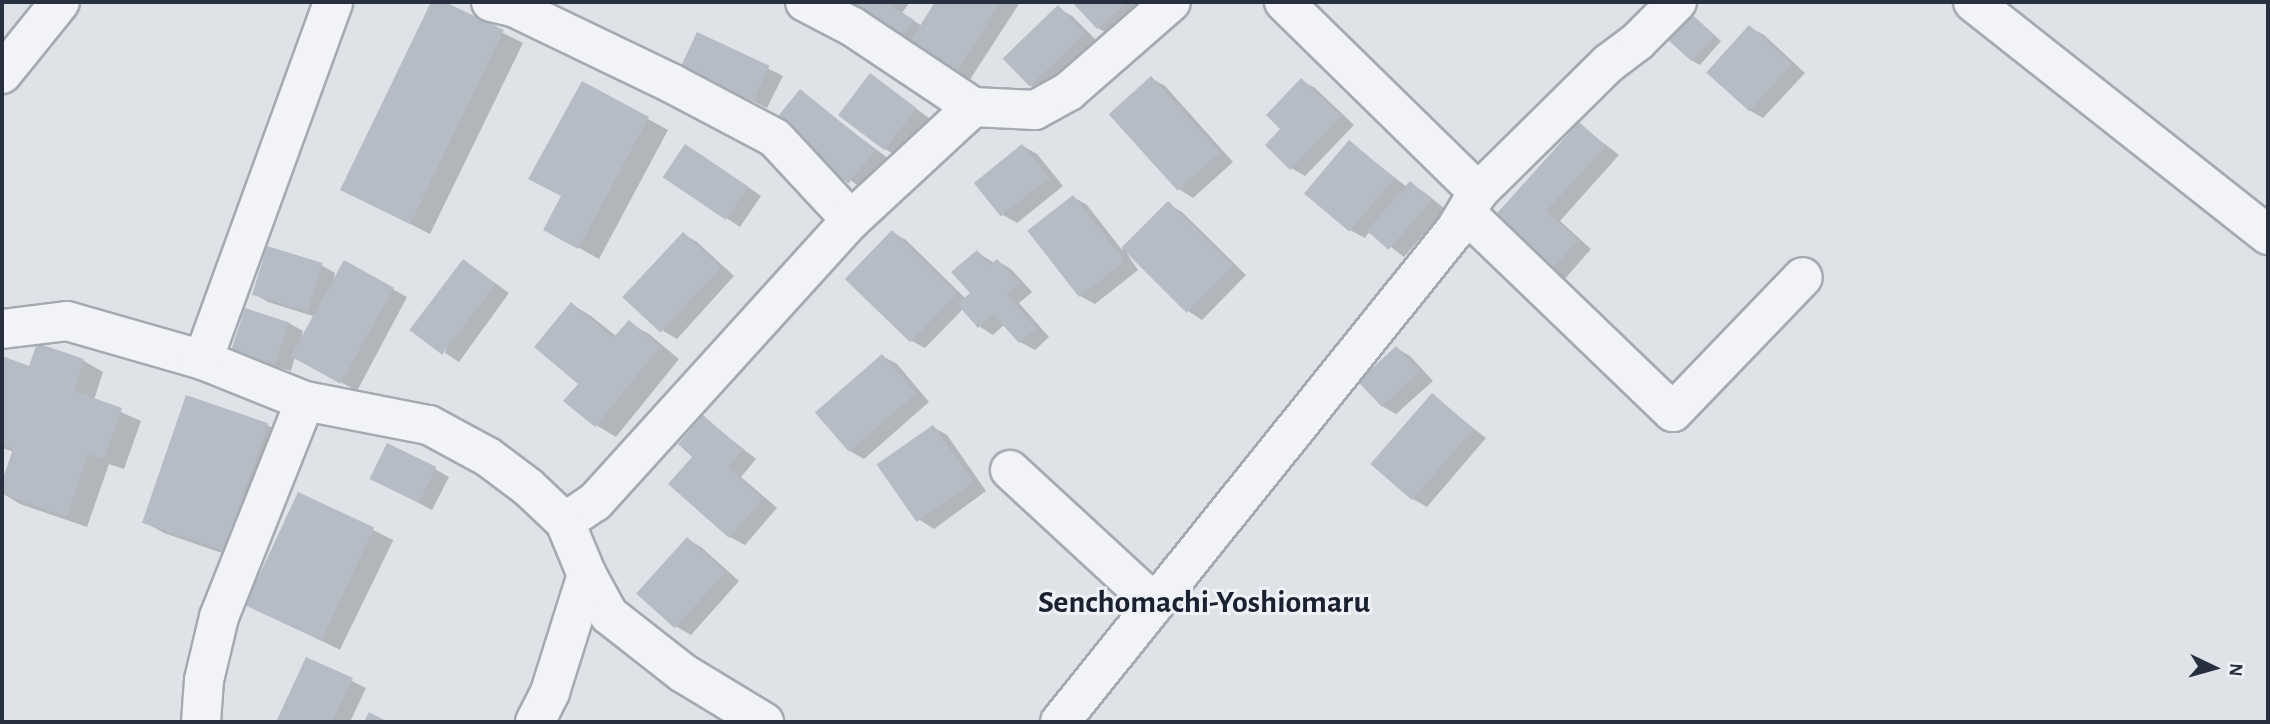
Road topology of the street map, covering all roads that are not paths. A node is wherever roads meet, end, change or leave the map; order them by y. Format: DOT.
graph roads {
  1 [pos="60,2"];
  2 [pos="333,2"];
  3 [pos="805,2"];
  4 [pos="1171,2"];
  5 [pos="1284,2"];
  6 [pos="1677,2"];
  7 [pos="1973,2"];
  8 [pos="507,4"];
  9 [pos="2,74"];
  10 [pos="973,107"];
  11 [pos="1472,202"];
  12 [pos="851,220"];
  13 [pos="2268,235"];
  14 [pos="1802,277"];
  15 [pos="2,329"];
  16 [pos="203,360"];
  17 [pos="305,401"];
  18 [pos="1010,470"];
  19 [pos="565,522"];
  20 [pos="587,575"];
  21 [pos="1155,604"];
  22 [pos="201,722"];
  23 [pos="535,722"];
  24 [pos="764,722"];
  25 [pos="1060,722"];
  1 -- 9 [label="street"];
  2 -- 16 [label="street"];
  3 -- 10 [label="street"];
  4 -- 10 [label="street"];
  5 -- 11 [label="street"];
  6 -- 11 [label="street"];
  7 -- 13 [label="street"];
  8 -- 12 [label="street"];
  10 -- 12 [label="street"];
  11 -- 14 [label="street"];
  11 -- 21 [label="street"];
  12 -- 19 [label="street"];
  15 -- 16 [label="street"];
  16 -- 17 [label="street"];
  17 -- 19 [label="street"];
  17 -- 22 [label="street"];
  18 -- 21 [label="street"];
  19 -- 20 [label="street"];
  20 -- 23 [label="street"];
  20 -- 24 [label="street"];
  21 -- 25 [label="street"];
}
